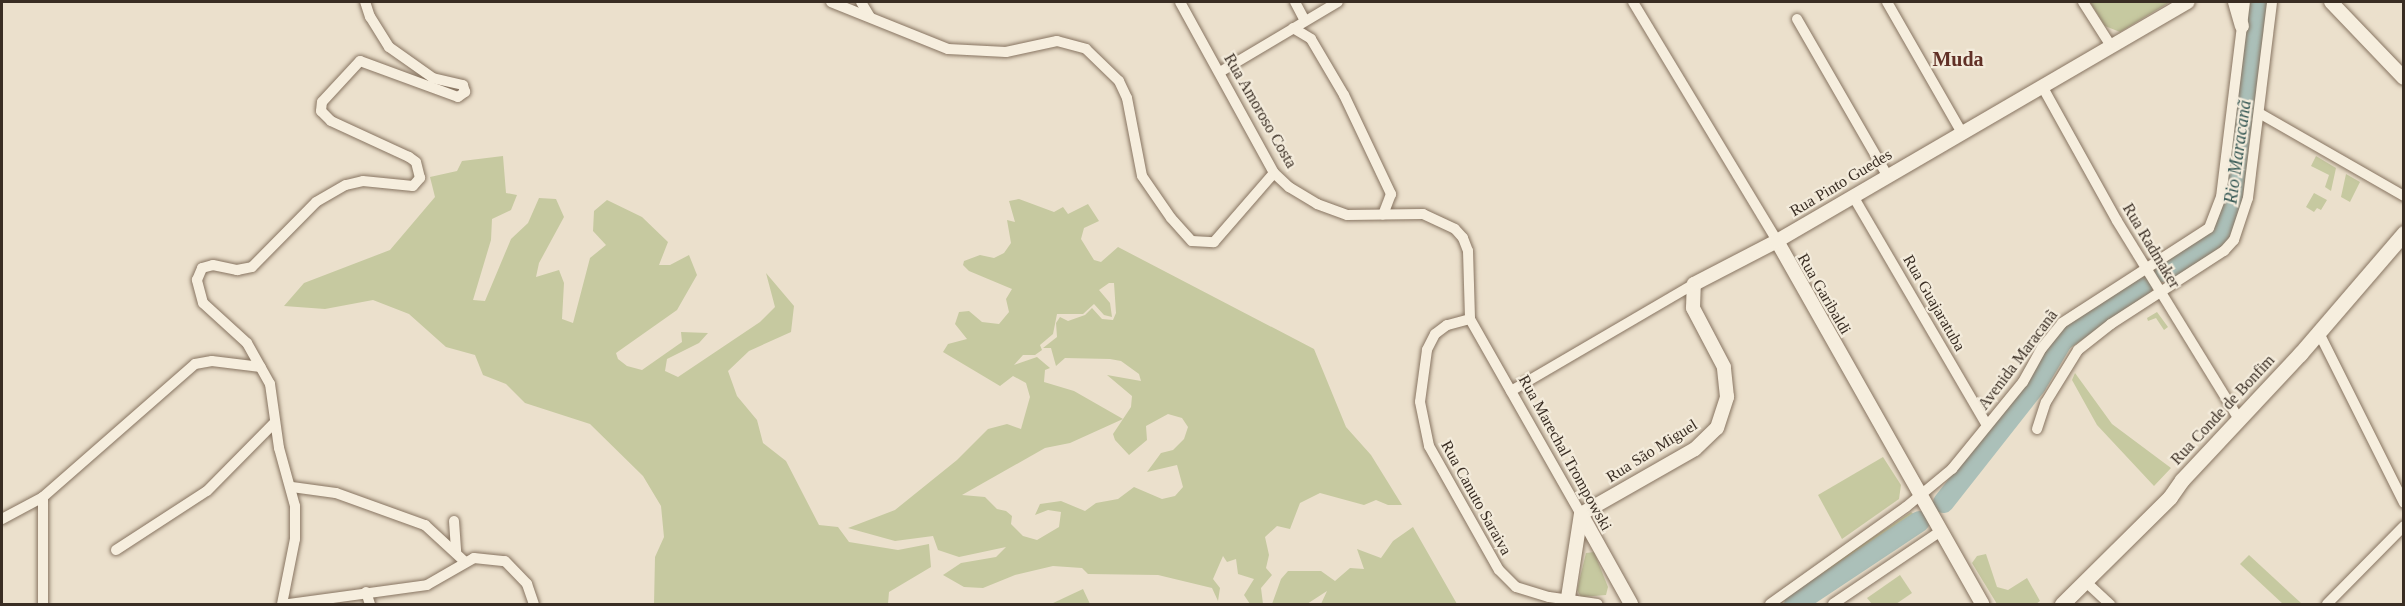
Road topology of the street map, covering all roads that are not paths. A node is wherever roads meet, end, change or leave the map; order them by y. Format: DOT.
graph roads {
  1 [pos="365,2"];
  2 [pos="831,2"];
  3 [pos="861,2"];
  4 [pos="1180,2"];
  5 [pos="1295,2"];
  6 [pos="1338,2"];
  7 [pos="1634,2"];
  8 [pos="1887,2"];
  9 [pos="2083,2"];
  10 [pos="2187,2"];
  11 [pos="2235,2"];
  12 [pos="2245,2"];
  13 [pos="2272,2"];
  14 [pos="2331,2"];
  15 [pos="870,17"];
  16 [pos="1797,19"];
  17 [pos="1305,21"];
  18 [pos="2242,26"];
  19 [pos="1293,28"];
  20 [pos="2111,46"];
  21 [pos="1220,72"];
  22 [pos="2403,78"];
  23 [pos="2042,86"];
  24 [pos="2259,113"];
  25 [pos="1961,131"];
  26 [pos="1274,172"];
  27 [pos="1887,175"];
  28 [pos="1853,195"];
  29 [pos="2403,196"];
  30 [pos="1383,215"];
  31 [pos="2403,233"];
  32 [pos="1777,241"];
  33 [pos="2148,269"];
  34 [pos="1694,285"];
  35 [pos="2160,289"];
  36 [pos="1470,319"];
  37 [pos="2319,333"];
  38 [pos="261,367"];
  39 [pos="1511,391"];
  40 [pos="2239,419"];
  41 [pos="275,422"];
  42 [pos="1987,425"];
  43 [pos="2037,429"];
  44 [pos="292,487"];
  45 [pos="42,497"];
  46 [pos="2403,499"];
  47 [pos="1923,501"];
  48 [pos="1581,514"];
  49 [pos="2,519"];
  50 [pos="454,521"];
  51 [pos="1938,526"];
  52 [pos="2403,526"];
  53 [pos="116,550"];
  54 [pos="460,556"];
  55 [pos="2086,582"];
  56 [pos="366,592"];
  57 [pos="1567,603"];
  58 [pos="42,604"];
  59 [pos="282,604"];
  60 [pos="289,604"];
  61 [pos="370,604"];
  62 [pos="534,604"];
  63 [pos="1599,604"];
  64 [pos="1631,604"];
  65 [pos="1770,604"];
  66 [pos="1833,604"];
  67 [pos="1982,604"];
  68 [pos="2062,604"];
  69 [pos="2110,604"];
  70 [pos="2327,604"];
  1 -- 38 [label="street"];
  2 -- 15 [label="street"];
  3 -- 15 [label="street"];
  4 -- 21 [label="street, Rua Amoroso Costa"];
  5 -- 17 [label="street"];
  6 -- 17 [label="street"];
  7 -- 32 [label="street, Rua Garibaldi"];
  8 -- 25 [label="street"];
  9 -- 20 [label="street"];
  10 -- 20 [label="street, Rua Pinto Guedes"];
  11 -- 18 [label="street"];
  12 -- 18 [label="street, Avenida Maracanã"];
  13 -- 24 [label="street"];
  14 -- 22 [label="street"];
  15 -- 26 [label="street"];
  16 -- 27 [label="street"];
  17 -- 19 [label="street"];
  18 -- 33 [label="street, Avenida Maracanã"];
  19 -- 21 [label="street"];
  19 -- 30 [label="street"];
  20 -- 23 [label="street, Rua Pinto Guedes"];
  21 -- 26 [label="street, Rua Amoroso Costa"];
  23 -- 25 [label="street, Rua Pinto Guedes"];
  23 -- 33 [label="street, Rua Radmaker"];
  24 -- 29 [label="street"];
  24 -- 35 [label="street"];
  25 -- 27 [label="street, Rua Pinto Guedes"];
  26 -- 30 [label="street, Rua Amoroso Costa"];
  27 -- 28 [label="street, Rua Pinto Guedes"];
  28 -- 32 [label="street, Rua Pinto Guedes"];
  28 -- 42 [label="street, Rua Guajaratuba"];
  30 -- 36 [label="street, Rua Amoroso Costa"];
  31 -- 37 [label="main road, Rua Conde de Bonfim"];
  32 -- 34 [label="street, Rua Pinto Guedes"];
  32 -- 47 [label="street, Rua Garibaldi"];
  33 -- 35 [label="street, Rua Radmaker"];
  33 -- 42 [label="street, Avenida Maracanã"];
  34 -- 39 [label="street, Rua Pinto Guedes"];
  34 -- 48 [label="street, Rua São Miguel"];
  35 -- 40 [label="street, Rua Radmaker"];
  35 -- 43 [label="street"];
  36 -- 39 [label="street, Rua Marechal Trompowski"];
  36 -- 57 [label="street, Rua Canuto Saraiva"];
  37 -- 40 [label="main road, Rua Conde de Bonfim"];
  37 -- 46 [label="street"];
  38 -- 41 [label="street"];
  38 -- 45 [label="street"];
  39 -- 48 [label="street, Rua Marechal Trompowski"];
  40 -- 55 [label="main road, Rua Conde de Bonfim"];
  41 -- 44 [label="street"];
  41 -- 53 [label="street"];
  42 -- 47 [label="street, Avenida Maracanã"];
  44 -- 54 [label="street"];
  44 -- 59 [label="street"];
  45 -- 49 [label="street"];
  45 -- 58 [label="street"];
  47 -- 51 [label="street, Rua Garibaldi"];
  47 -- 65 [label="street, Avenida Maracanã"];
  48 -- 57 [label="street"];
  48 -- 64 [label="street, Rua Marechal Trompowski"];
  50 -- 54 [label="street"];
  51 -- 66 [label="street"];
  51 -- 67 [label="street, Rua Garibaldi"];
  52 -- 70 [label="street"];
  54 -- 56 [label="street"];
  54 -- 62 [label="street"];
  55 -- 68 [label="main road, Rua Conde de Bonfim"];
  55 -- 69 [label="street"];
  56 -- 60 [label="street"];
  56 -- 61 [label="street"];
  57 -- 63 [label="street, Rua Canuto Saraiva"];
}
